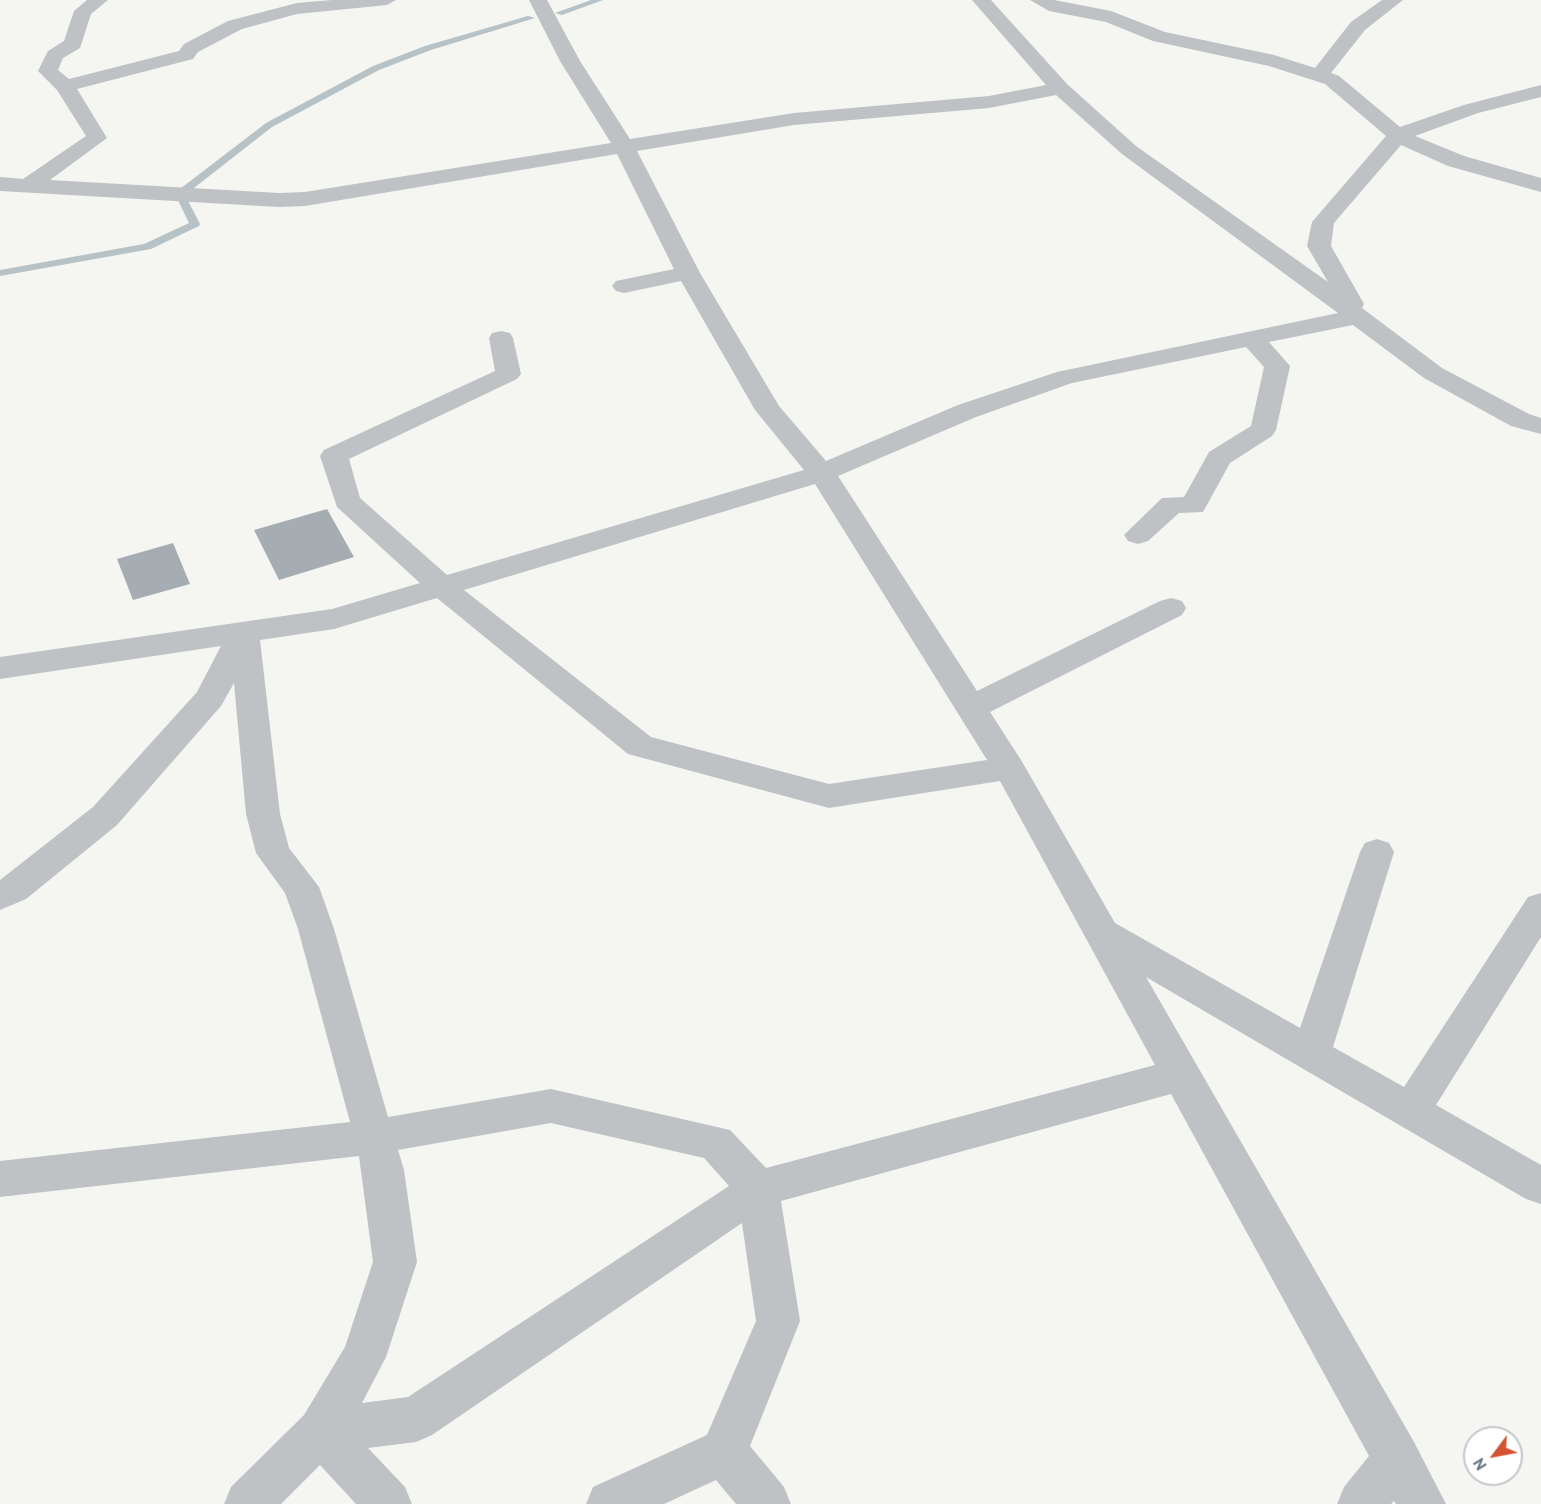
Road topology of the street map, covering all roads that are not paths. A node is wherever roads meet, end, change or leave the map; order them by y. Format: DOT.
graph roads {
  1 [pos="99,0"];
  2 [pos="387,0"];
  3 [pos="537,0"];
  4 [pos="981,0"];
  5 [pos="1039,0"];
  6 [pos="1394,0"];
  7 [pos="1319,76"];
  8 [pos="65,86"];
  9 [pos="1060,88"];
  10 [pos="1541,91"];
  11 [pos="1399,137"];
  12 [pos="625,148"];
  13 [pos="0,184"];
  14 [pos="30,184"];
  15 [pos="1541,185"];
  16 [pos="688,273"];
  17 [pos="624,286"];
  18 [pos="1359,316"];
  19 [pos="501,338"];
  20 [pos="1252,338"];
  21 [pos="1541,426"];
  22 [pos="822,473"];
  23 [pos="1138,535"];
  24 [pos="443,588"];
  25 [pos="1171,608"];
  26 [pos="244,631"];
  27 [pos="0,668"];
  28 [pos="970,708"];
  29 [pos="1009,768"];
  30 [pos="1377,852"];
  31 [pos="0,896"];
  32 [pos="1541,907"];
  33 [pos="1100,933"];
  34 [pos="1311,1054"];
  35 [pos="1180,1075"];
  36 [pos="1410,1111"];
  37 [pos="374,1137"];
  38 [pos="0,1179"];
  39 [pos="1541,1186"];
  40 [pos="758,1189"];
  41 [pos="320,1431"];
  42 [pos="724,1452"];
  43 [pos="1397,1460"];
  44 [pos="248,1504"];
  45 [pos="387,1504"];
  46 [pos="610,1504"];
  47 [pos="767,1504"];
  48 [pos="1361,1504"];
  49 [pos="1422,1504"];
  1 -- 8 [label="street"];
  2 -- 8 [label="street"];
  3 -- 12 [label="street"];
  4 -- 9 [label="street"];
  5 -- 7 [label="street"];
  6 -- 7 [label="street"];
  7 -- 11 [label="street"];
  8 -- 14 [label="street"];
  9 -- 12 [label="street"];
  9 -- 18 [label="street"];
  10 -- 11 [label="street"];
  11 -- 15 [label="street"];
  11 -- 18 [label="street"];
  12 -- 14 [label="street"];
  12 -- 16 [label="street"];
  13 -- 14 [label="street"];
  16 -- 17 [label="street"];
  16 -- 22 [label="street"];
  18 -- 20 [label="street"];
  18 -- 21 [label="street"];
  19 -- 24 [label="street"];
  20 -- 22 [label="street"];
  20 -- 23 [label="street"];
  22 -- 24 [label="street"];
  22 -- 28 [label="street"];
  24 -- 26 [label="street"];
  24 -- 29 [label="street"];
  25 -- 28 [label="street"];
  26 -- 27 [label="street"];
  26 -- 31 [label="street"];
  26 -- 37 [label="street"];
  28 -- 29 [label="street"];
  29 -- 33 [label="street"];
  30 -- 34 [label="street"];
  32 -- 36 [label="street"];
  33 -- 34 [label="street"];
  33 -- 35 [label="street"];
  34 -- 36 [label="street"];
  35 -- 40 [label="street"];
  35 -- 43 [label="street"];
  36 -- 39 [label="street"];
  37 -- 38 [label="street"];
  37 -- 40 [label="street"];
  37 -- 41 [label="street"];
  40 -- 41 [label="street"];
  40 -- 42 [label="street"];
  41 -- 44 [label="street"];
  41 -- 45 [label="street"];
  42 -- 46 [label="street"];
  42 -- 47 [label="street"];
  43 -- 48 [label="street"];
  43 -- 49 [label="street"];
}
